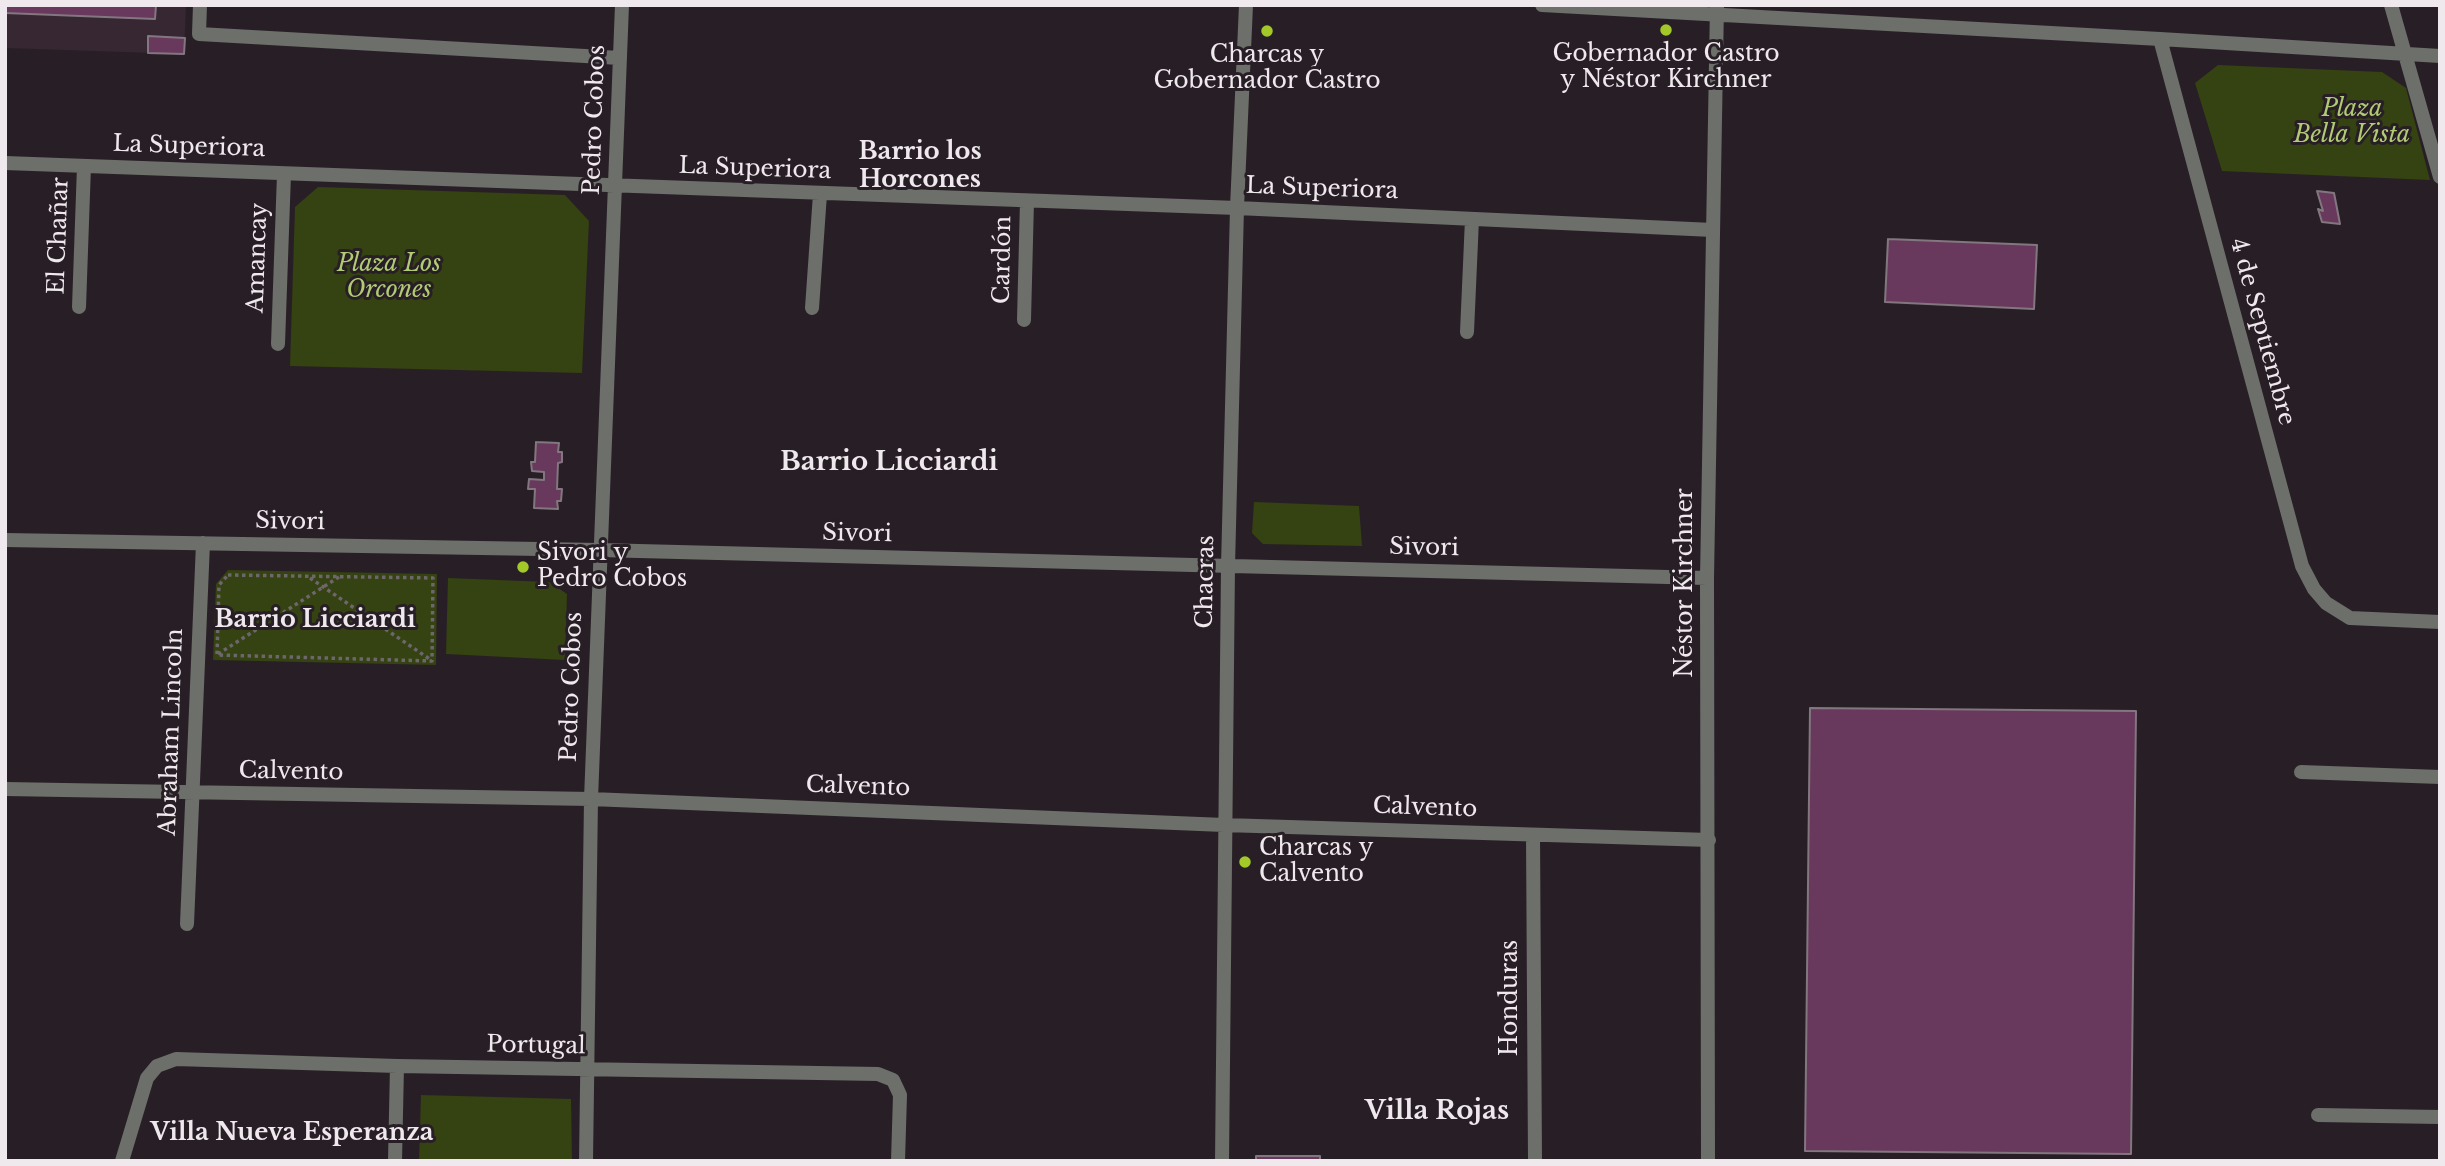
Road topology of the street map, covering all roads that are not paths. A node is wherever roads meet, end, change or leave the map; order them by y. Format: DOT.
graph roads {
  1 [pos="200,5"];
  2 [pos="622,5"];
  3 [pos="1246,5"];
  4 [pos="1542,5"];
  5 [pos="2390,5"];
  6 [pos="1716,10"];
  7 [pos="2160,38"];
  8 [pos="2404,53"];
  9 [pos="2440,56"];
  10 [pos="620,58"];
  11 [pos="5,163"];
  12 [pos="84,166"];
  13 [pos="284,174"];
  14 [pos="2440,177"];
  15 [pos="615,186"];
  16 [pos="820,194"];
  17 [pos="1027,201"];
  18 [pos="1237,208"];
  19 [pos="1472,219"];
  20 [pos="1713,230"];
  21 [pos="79,307"];
  22 [pos="812,308"];
  23 [pos="1024,320"];
  24 [pos="1467,332"];
  25 [pos="278,344"];
  26 [pos="5,540"];
  27 [pos="203,543"];
  28 [pos="599,550"];
  29 [pos="1228,566"];
  30 [pos="1707,578"];
  31 [pos="2440,621"];
  32 [pos="2301,772"];
  33 [pos="2440,777"];
  34 [pos="5,789"];
  35 [pos="192,794"];
  36 [pos="591,799"];
  37 [pos="1224,825"];
  38 [pos="1533,835"];
  39 [pos="1709,840"];
  40 [pos="187,924"];
  41 [pos="397,1066"];
  42 [pos="588,1069"];
  43 [pos="2318,1115"];
  44 [pos="2440,1117"];
  45 [pos="122,1161"];
  46 [pos="395,1161"];
  47 [pos="586,1161"];
  48 [pos="898,1161"];
  49 [pos="1222,1161"];
  50 [pos="1535,1161"];
  51 [pos="1708,1161"];
  1 -- 10 [label="street"];
  2 -- 10 [label="street, Pedro Cobos"];
  3 -- 18 [label="street, Chacras"];
  4 -- 6 [label="street"];
  5 -- 8 [label="street"];
  6 -- 7 [label="street"];
  6 -- 20 [label="street, Néstor Kirchner"];
  7 -- 8 [label="street"];
  7 -- 31 [label="street, 4 de Septiembre"];
  8 -- 9 [label="street"];
  8 -- 14 [label="street"];
  10 -- 15 [label="street, Pedro Cobos"];
  11 -- 12 [label="street, La Superiora"];
  12 -- 13 [label="street, La Superiora"];
  12 -- 21 [label="street, El Chañar"];
  13 -- 15 [label="street, La Superiora"];
  13 -- 25 [label="street, Amancay"];
  15 -- 16 [label="street, La Superiora"];
  15 -- 28 [label="street, Pedro Cobos"];
  16 -- 17 [label="street, La Superiora"];
  16 -- 22 [label="street"];
  17 -- 18 [label="street, La Superiora"];
  17 -- 23 [label="street, Cardón"];
  18 -- 19 [label="street, La Superiora"];
  18 -- 29 [label="street, Chacras"];
  19 -- 20 [label="street, La Superiora"];
  19 -- 24 [label="street"];
  20 -- 30 [label="street, Néstor Kirchner"];
  26 -- 27 [label="street, Sivori"];
  27 -- 28 [label="street, Sivori"];
  27 -- 35 [label="street, Abraham Lincoln"];
  28 -- 29 [label="street, Sivori"];
  28 -- 36 [label="street, Pedro Cobos"];
  29 -- 30 [label="street, Sivori"];
  29 -- 37 [label="street, Chacras"];
  30 -- 39 [label="street, Néstor Kirchner"];
  32 -- 33 [label="street"];
  34 -- 35 [label="street, Calvento"];
  35 -- 36 [label="street, Calvento"];
  35 -- 40 [label="street, Abraham Lincoln"];
  36 -- 37 [label="street, Calvento"];
  36 -- 42 [label="street, Pedro Cobos"];
  37 -- 38 [label="street, Calvento"];
  37 -- 49 [label="street, Chacras"];
  38 -- 39 [label="street, Calvento"];
  38 -- 50 [label="street, Honduras"];
  39 -- 51 [label="street, Néstor Kirchner"];
  41 -- 42 [label="street, Portugal"];
  41 -- 45 [label="street, Portugal"];
  41 -- 46 [label="street"];
  42 -- 47 [label="street, Pedro Cobos"];
  42 -- 48 [label="street, Portugal"];
  43 -- 44 [label="street"];
}
